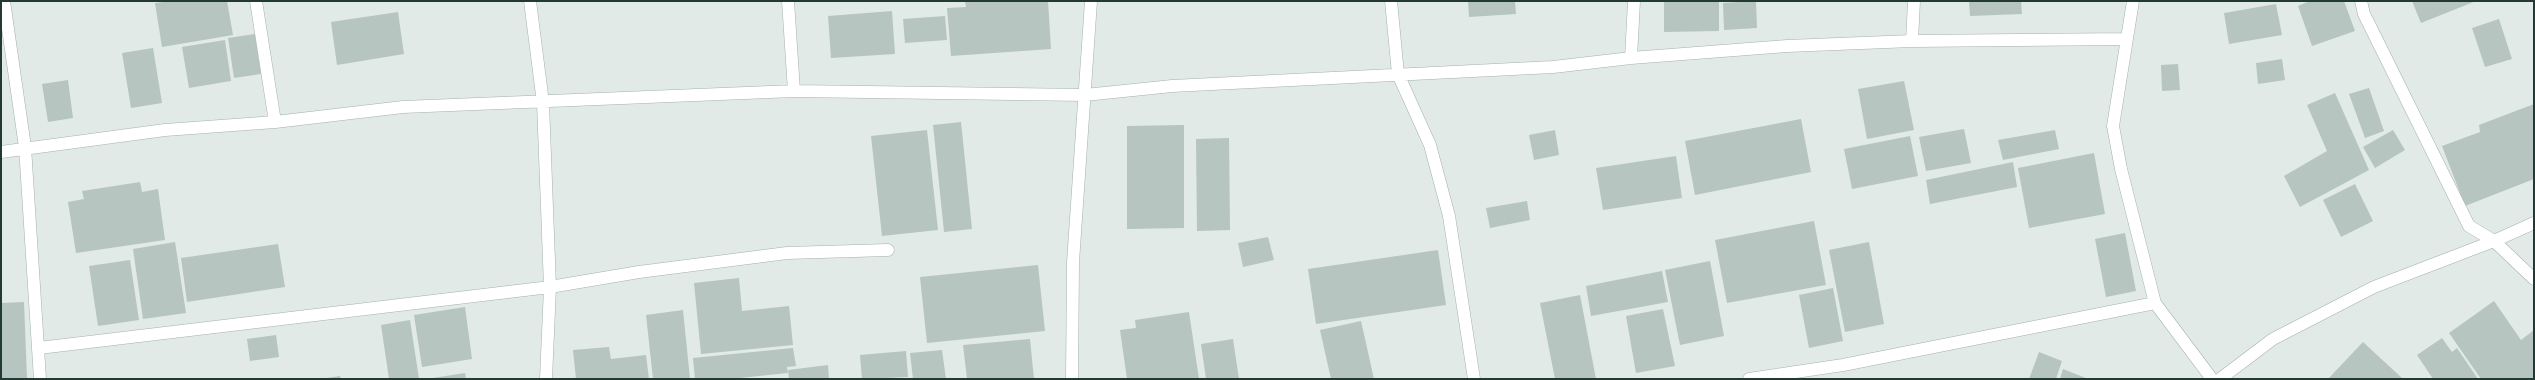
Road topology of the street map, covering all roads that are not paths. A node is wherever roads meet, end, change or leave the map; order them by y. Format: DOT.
graph roads {
  1 [pos="4,1"];
  2 [pos="256,1"];
  3 [pos="530,1"];
  4 [pos="788,1"];
  5 [pos="1091,1"];
  6 [pos="1391,1"];
  7 [pos="1634,1"];
  8 [pos="1914,1"];
  9 [pos="2133,1"];
  10 [pos="2361,1"];
  11 [pos="2126,39"];
  12 [pos="1912,40"];
  13 [pos="1631,58"];
  14 [pos="1398,74"];
  15 [pos="794,91"];
  16 [pos="1085,95"];
  17 [pos="543,103"];
  18 [pos="275,122"];
  19 [pos="25,147"];
  20 [pos="1,152"];
  21 [pos="2534,223"];
  22 [pos="2494,241"];
  23 [pos="888,250"];
  24 [pos="2534,279"];
  25 [pos="550,287"];
  26 [pos="2155,303"];
  27 [pos="39,348"];
  28 [pos="40,379"];
  29 [pos="546,379"];
  30 [pos="1072,379"];
  31 [pos="1474,379"];
  32 [pos="1749,379"];
  33 [pos="2212,379"];
  34 [pos="2220,379"];
  1 -- 19 [label="street"];
  2 -- 18 [label="street"];
  3 -- 17 [label="street"];
  4 -- 15 [label="street"];
  5 -- 16 [label="street"];
  6 -- 14 [label="street"];
  7 -- 13 [label="street"];
  8 -- 12 [label="street"];
  9 -- 11 [label="street"];
  10 -- 22 [label="street"];
  11 -- 12 [label="street"];
  11 -- 26 [label="street"];
  12 -- 13 [label="street"];
  13 -- 14 [label="street"];
  14 -- 16 [label="street"];
  14 -- 31 [label="street"];
  15 -- 16 [label="street"];
  15 -- 17 [label="street"];
  16 -- 30 [label="street"];
  17 -- 18 [label="street"];
  17 -- 25 [label="street"];
  18 -- 19 [label="street"];
  19 -- 20 [label="street"];
  19 -- 27 [label="street"];
  21 -- 22 [label="street"];
  22 -- 24 [label="street"];
  22 -- 34 [label="street"];
  23 -- 25 [label="street"];
  25 -- 27 [label="street"];
  25 -- 29 [label="street"];
  26 -- 32 [label="street"];
  26 -- 33 [label="street"];
  27 -- 28 [label="street"];
}
